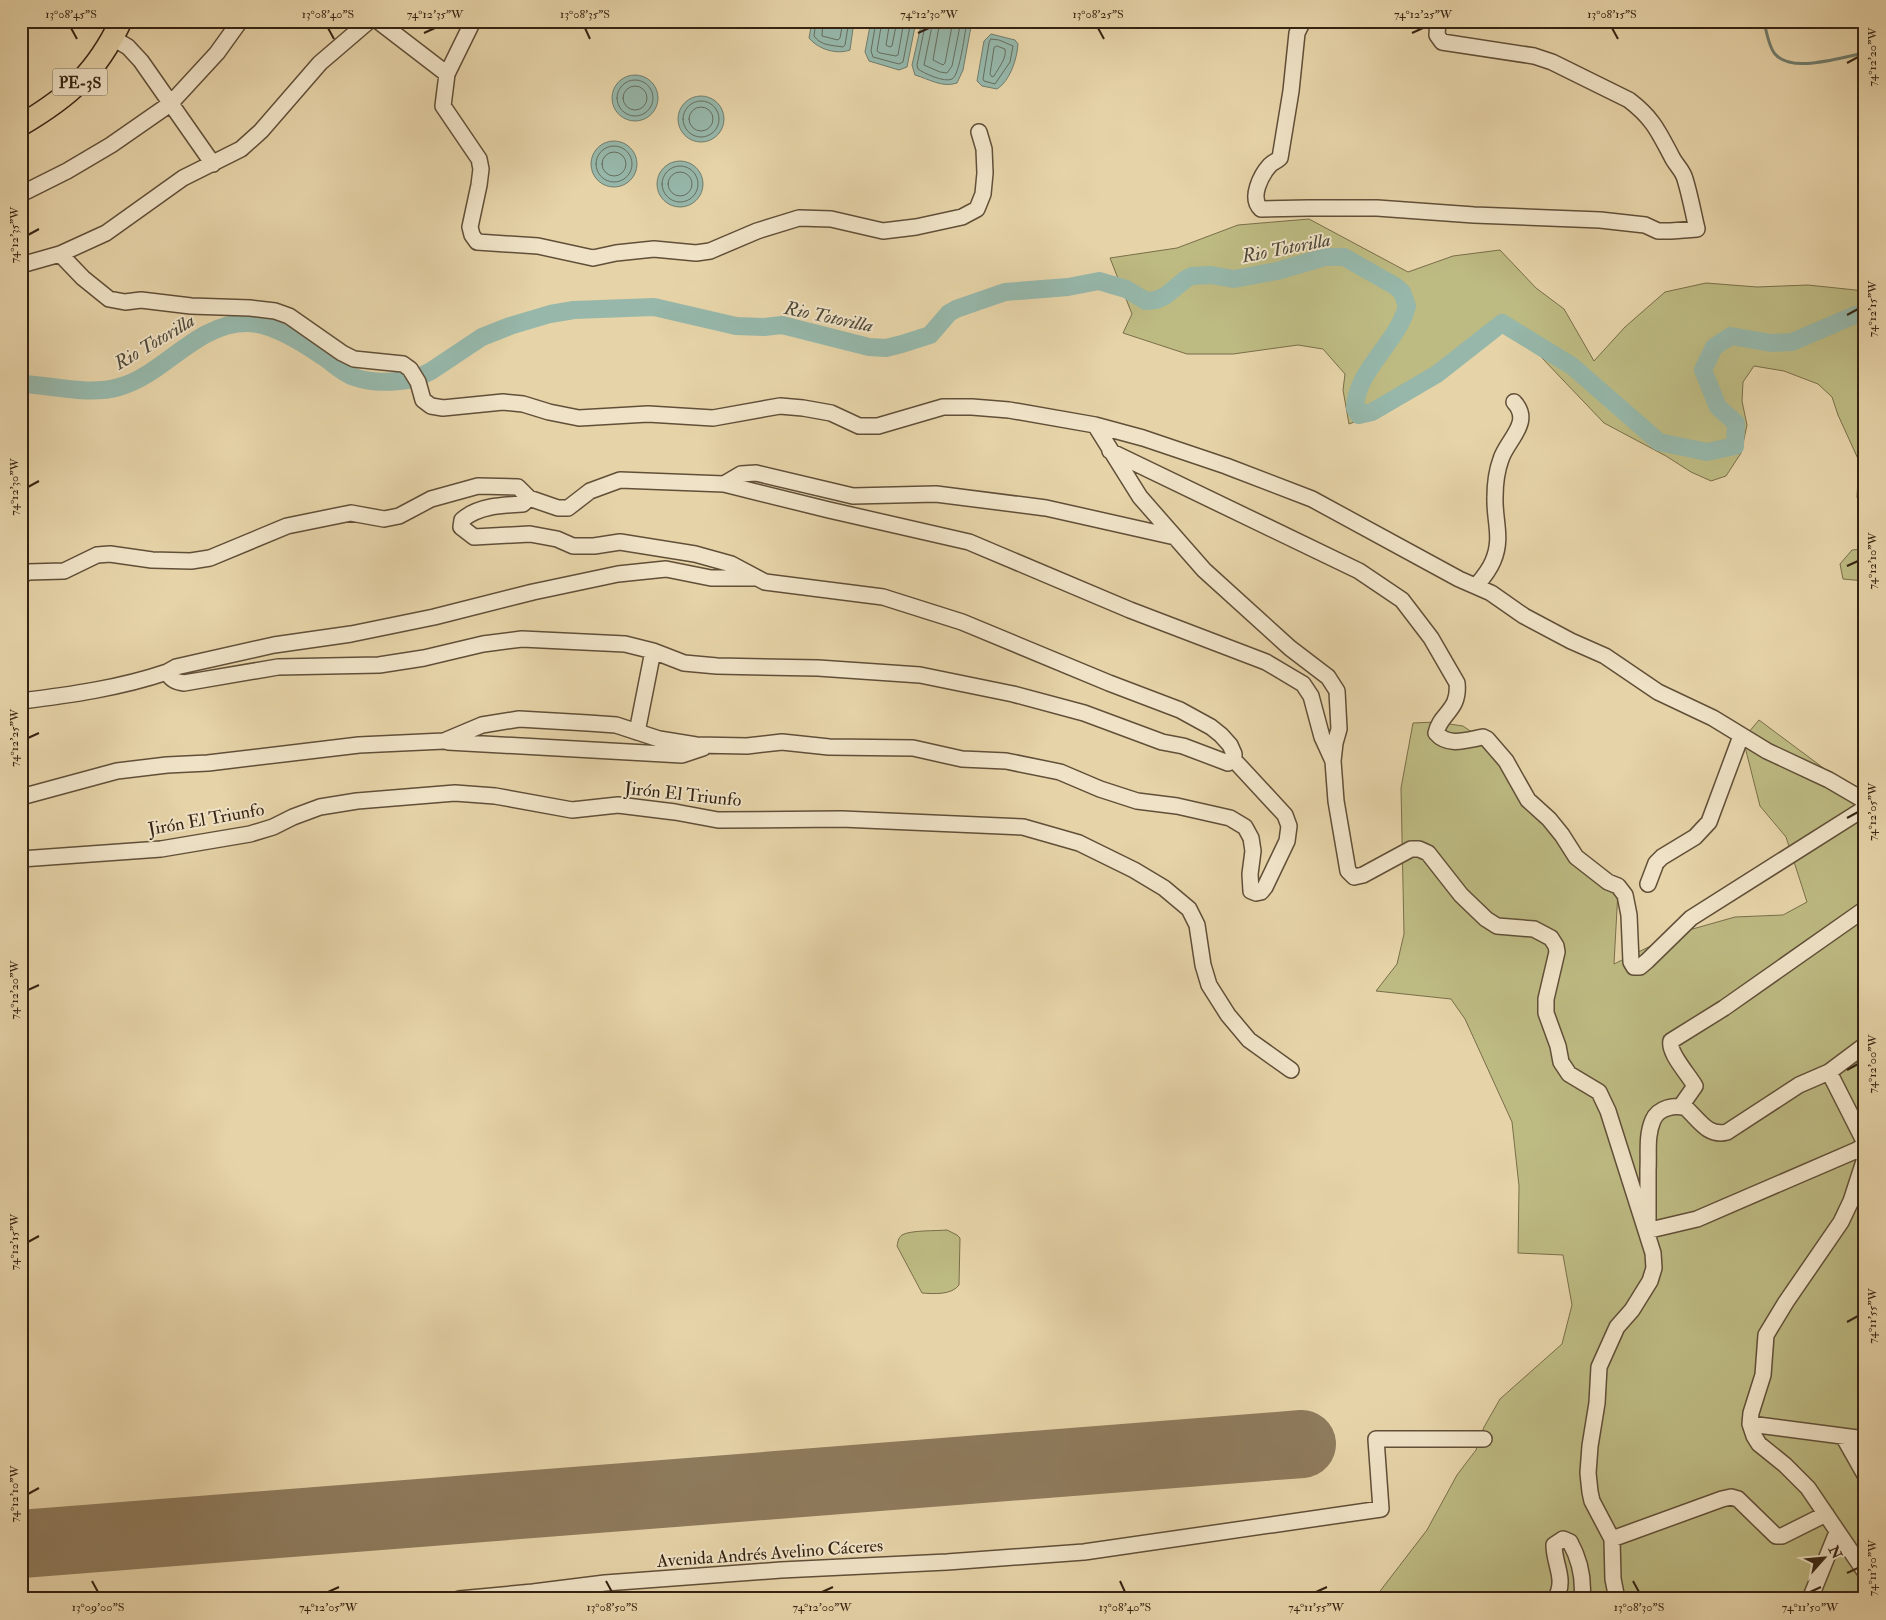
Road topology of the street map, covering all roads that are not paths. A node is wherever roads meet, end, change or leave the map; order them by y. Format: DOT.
graph roads {
  1 [pos="240,21"];
  2 [pos="369,21"];
  3 [pos="378,21"];
  4 [pos="472,21"];
  5 [pos="1303,21"];
  6 [pos="1438,21"];
  7 [pos="117,30"];
  8 [pos="447,74"];
  9 [pos="170,104"];
  10 [pos="21,125"];
  11 [pos="979,132"];
  12 [pos="213,164"];
  13 [pos="21,194"];
  14 [pos="60,254"];
  15 [pos="21,264"];
  16 [pos="1514,402"];
  17 [pos="1095,425"];
  18 [pos="1109,450"];
  19 [pos="724,484"];
  20 [pos="529,498"];
  21 [pos="1175,537"];
  22 [pos="21,576"];
  23 [pos="755,578"];
  24 [pos="1476,586"];
  25 [pos="654,651"];
  26 [pos="167,672"];
  27 [pos="21,701"];
  28 [pos="637,732"];
  29 [pos="1741,736"];
  30 [pos="444,741"];
  31 [pos="711,746"];
  32 [pos="1234,760"];
  33 [pos="1333,761"];
  34 [pos="21,797"];
  35 [pos="1865,801"];
  36 [pos="1865,808"];
  37 [pos="21,859"];
  38 [pos="1648,884"];
  39 [pos="1865,909"];
  40 [pos="1865,1045"];
  41 [pos="1291,1070"];
  42 [pos="1829,1072"];
  43 [pos="1681,1106"];
  44 [pos="1865,1143"];
  45 [pos="1865,1158"];
  46 [pos="1646,1231"];
  47 [pos="1750,1424"];
  48 [pos="1843,1436"];
  49 [pos="1484,1439"];
  50 [pos="1865,1440"];
  51 [pos="1865,1475"];
  52 [pos="1826,1514"];
  53 [pos="1837,1532"];
  54 [pos="1612,1539"];
  55 [pos="1865,1572"];
  56 [pos="532,1596"];
  57 [pos="459,1599"];
  58 [pos="1555,1599"];
  59 [pos="1582,1599"];
  60 [pos="1617,1599"];
  61 [pos="1810,1599"];
  1 -- 9 [label="street"];
  2 -- 12 [label="street"];
  3 -- 8 [label="street"];
  4 -- 8 [label="street"];
  5 -- 6 [label="street"];
  7 -- 9 [label="street"];
  7 -- 10 [label="highway, PE-3S"];
  8 -- 11 [label="street"];
  9 -- 12 [label="street"];
  9 -- 13 [label="street"];
  12 -- 14 [label="street"];
  14 -- 15 [label="street"];
  14 -- 17 [label="street"];
  16 -- 24 [label="street"];
  17 -- 18 [label="street"];
  17 -- 24 [label="street"];
  18 -- 21 [label="street"];
  18 -- 36 [label="street"];
  19 -- 20 [label="street"];
  19 -- 21 [label="street"];
  19 -- 33 [label="street"];
  20 -- 22 [label="street"];
  20 -- 23 [label="street"];
  21 -- 33 [label="street"];
  23 -- 26 [label="street"];
  23 -- 32 [label="street"];
  24 -- 29 [label="street"];
  25 -- 26 [label="street"];
  25 -- 28 [label="street"];
  25 -- 32 [label="street"];
  26 -- 27 [label="street"];
  28 -- 30 [label="street"];
  28 -- 31 [label="street"];
  29 -- 35 [label="street"];
  29 -- 38 [label="street"];
  30 -- 31 [label="street"];
  30 -- 34 [label="street"];
  31 -- 32 [label="street"];
  33 -- 46 [label="street"];
  37 -- 41 [label="street, Jirón El Triunfo"];
  39 -- 43 [label="street"];
  40 -- 42 [label="street"];
  42 -- 43 [label="street"];
  42 -- 44 [label="street"];
  43 -- 46 [label="street"];
  44 -- 46 [label="street"];
  45 -- 47 [label="street"];
  46 -- 54 [label="street"];
  47 -- 48 [label="street"];
  47 -- 52 [label="street"];
  48 -- 50 [label="street"];
  48 -- 51 [label="street"];
  49 -- 56 [label="street, Avenida Andrés Avelino Cáceres"];
  52 -- 53 [label="street"];
  52 -- 54 [label="street"];
  53 -- 55 [label="street"];
  53 -- 61 [label="street"];
  54 -- 60 [label="street"];
  56 -- 57 [label="street, Avenida Andrés Avelino Cáceres"];
  58 -- 59 [label="street"];
}
